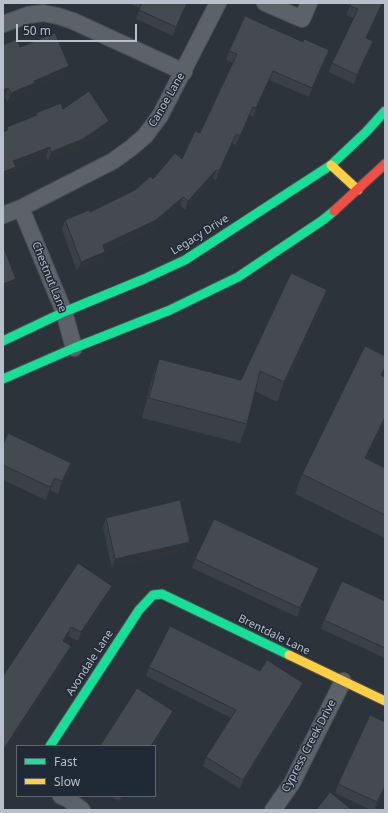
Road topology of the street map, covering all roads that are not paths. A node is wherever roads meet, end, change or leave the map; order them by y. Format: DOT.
graph roads {
  1 [pos="218,3"];
  2 [pos="265,3"];
  3 [pos="309,3"];
  4 [pos="3,24"];
  5 [pos="184,72"];
  6 [pos="385,111"];
  7 [pos="385,164"];
  8 [pos="331,165"];
  9 [pos="358,190"];
  10 [pos="21,208"];
  11 [pos="3,215"];
  12 [pos="64,312"];
  13 [pos="3,341"];
  14 [pos="74,348"];
  15 [pos="3,379"];
  16 [pos="152,595"];
  17 [pos="343,681"];
  18 [pos="385,701"];
  19 [pos="51,745"];
  20 [pos="64,797"];
  21 [pos="82,810"];
  22 [pos="273,810"];
  1 -- 5 [label="street, Canoe Lane"];
  2 -- 3 [label="street"];
  4 -- 5 [label="street"];
  5 -- 10 [label="street, Canoe Lane"];
  6 -- 8 [label="main road, Legacy Drive"];
  7 -- 9 [label="main road"];
  8 -- 9 [label="main road"];
  8 -- 12 [label="main road, Legacy Drive"];
  9 -- 14 [label="main road"];
  10 -- 11 [label="street, Canoe Lane"];
  10 -- 12 [label="street, Chestnut Lane"];
  12 -- 13 [label="main road, Legacy Drive"];
  12 -- 14 [label="street, Chestnut Lane"];
  14 -- 15 [label="main road"];
  16 -- 17 [label="main road, Brentdale Lane"];
  16 -- 19 [label="main road, Avondale Lane"];
  17 -- 18 [label="main road, Brentdale Lane"];
  17 -- 22 [label="street, Cypress Creek Drive"];
  20 -- 21 [label="street"];
}
